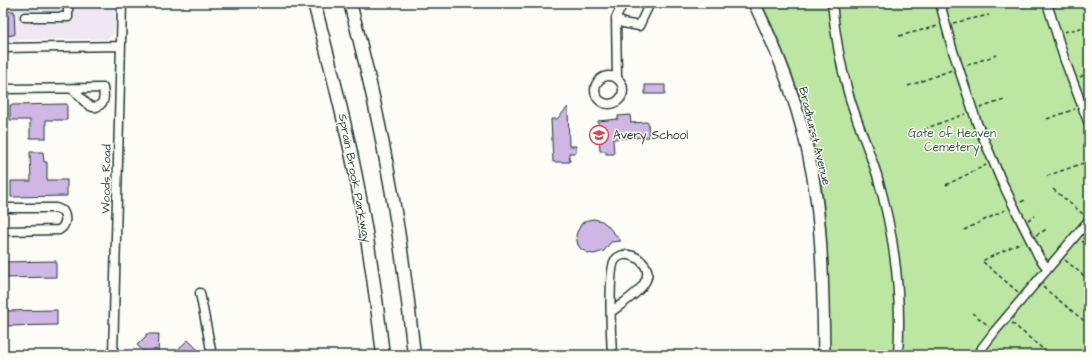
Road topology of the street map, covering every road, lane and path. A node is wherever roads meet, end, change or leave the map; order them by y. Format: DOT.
graph roads {
  1 [pos="68,3"];
  2 [pos="122,3"];
  3 [pos="314,3"];
  4 [pos="350,3"];
  5 [pos="650,3"];
  6 [pos="754,3"];
  7 [pos="832,3"];
  8 [pos="940,3"];
  9 [pos="1047,3"];
  10 [pos="620,5"];
  11 [pos="25,17"];
  12 [pos="616,18"];
  13 [pos="1089,26"];
  14 [pos="1056,34"];
  15 [pos="121,46"];
  16 [pos="3,48"];
  17 [pos="617,78"];
  18 [pos="3,89"];
  19 [pos="72,89"];
  20 [pos="1004,100"];
  21 [pos="1082,106"];
  22 [pos="972,111"];
  23 [pos="1047,119"];
  24 [pos="1089,124"];
  25 [pos="924,128"];
  26 [pos="1089,161"];
  27 [pos="994,162"];
  28 [pos="1047,176"];
  29 [pos="946,185"];
  30 [pos="1053,190"];
  31 [pos="1027,199"];
  32 [pos="1014,205"];
  33 [pos="3,208"];
  34 [pos="1086,217"];
  35 [pos="1047,229"];
  36 [pos="3,230"];
  37 [pos="964,230"];
  38 [pos="1030,238"];
  39 [pos="1059,255"];
  40 [pos="1047,268"];
  41 [pos="1089,280"];
  42 [pos="1037,282"];
  43 [pos="200,293"];
  44 [pos="1024,297"];
  45 [pos="611,312"];
  46 [pos="972,313"];
  47 [pos="1006,318"];
  48 [pos="1089,325"];
  49 [pos="995,331"];
  50 [pos="113,355"];
  51 [pos="212,355"];
  52 [pos="383,355"];
  53 [pos="414,355"];
  54 [pos="612,355"];
  55 [pos="824,355"];
  56 [pos="898,355"];
  57 [pos="978,355"];
  58 [pos="1050,355"];
  1 -- 11 [label="street"];
  2 -- 15 [label="street, Woods Road"];
  3 -- 52 [label="highway, Sprain Brook Parkway"];
  4 -- 53 [label="highway"];
  5 -- 12 [label="street"];
  6 -- 55 [label="main road, Bradhurst Avenue"];
  7 -- 56 [label="street"];
  8 -- 22 [label="street"];
  9 -- 14 [label="street"];
  10 -- 12 [label="street"];
  12 -- 17 [label="street"];
  13 -- 14 [label="path"];
  14 -- 21 [label="street"];
  15 -- 16 [label="street"];
  15 -- 50 [label="street, Woods Road"];
  18 -- 19 [label="street"];
  20 -- 22 [label="path"];
  21 -- 23 [label="path"];
  21 -- 24 [label="street"];
  22 -- 25 [label="path"];
  22 -- 27 [label="street"];
  26 -- 28 [label="path"];
  27 -- 29 [label="path"];
  27 -- 32 [label="street"];
  30 -- 34 [label="path"];
  31 -- 32 [label="path"];
  32 -- 37 [label="path"];
  32 -- 38 [label="street"];
  33 -- 36 [label="street"];
  34 -- 39 [label="street"];
  35 -- 38 [label="path"];
  38 -- 40 [label="street"];
  38 -- 44 [label="path"];
  39 -- 40 [label="street"];
  39 -- 41 [label="path"];
  40 -- 42 [label="street"];
  42 -- 44 [label="street"];
  42 -- 48 [label="path"];
  43 -- 51 [label="street"];
  44 -- 47 [label="street"];
  45 -- 45 [label="street"];
  45 -- 54 [label="street"];
  46 -- 49 [label="path"];
  47 -- 49 [label="street"];
  47 -- 58 [label="path"];
  49 -- 57 [label="street"];
}
